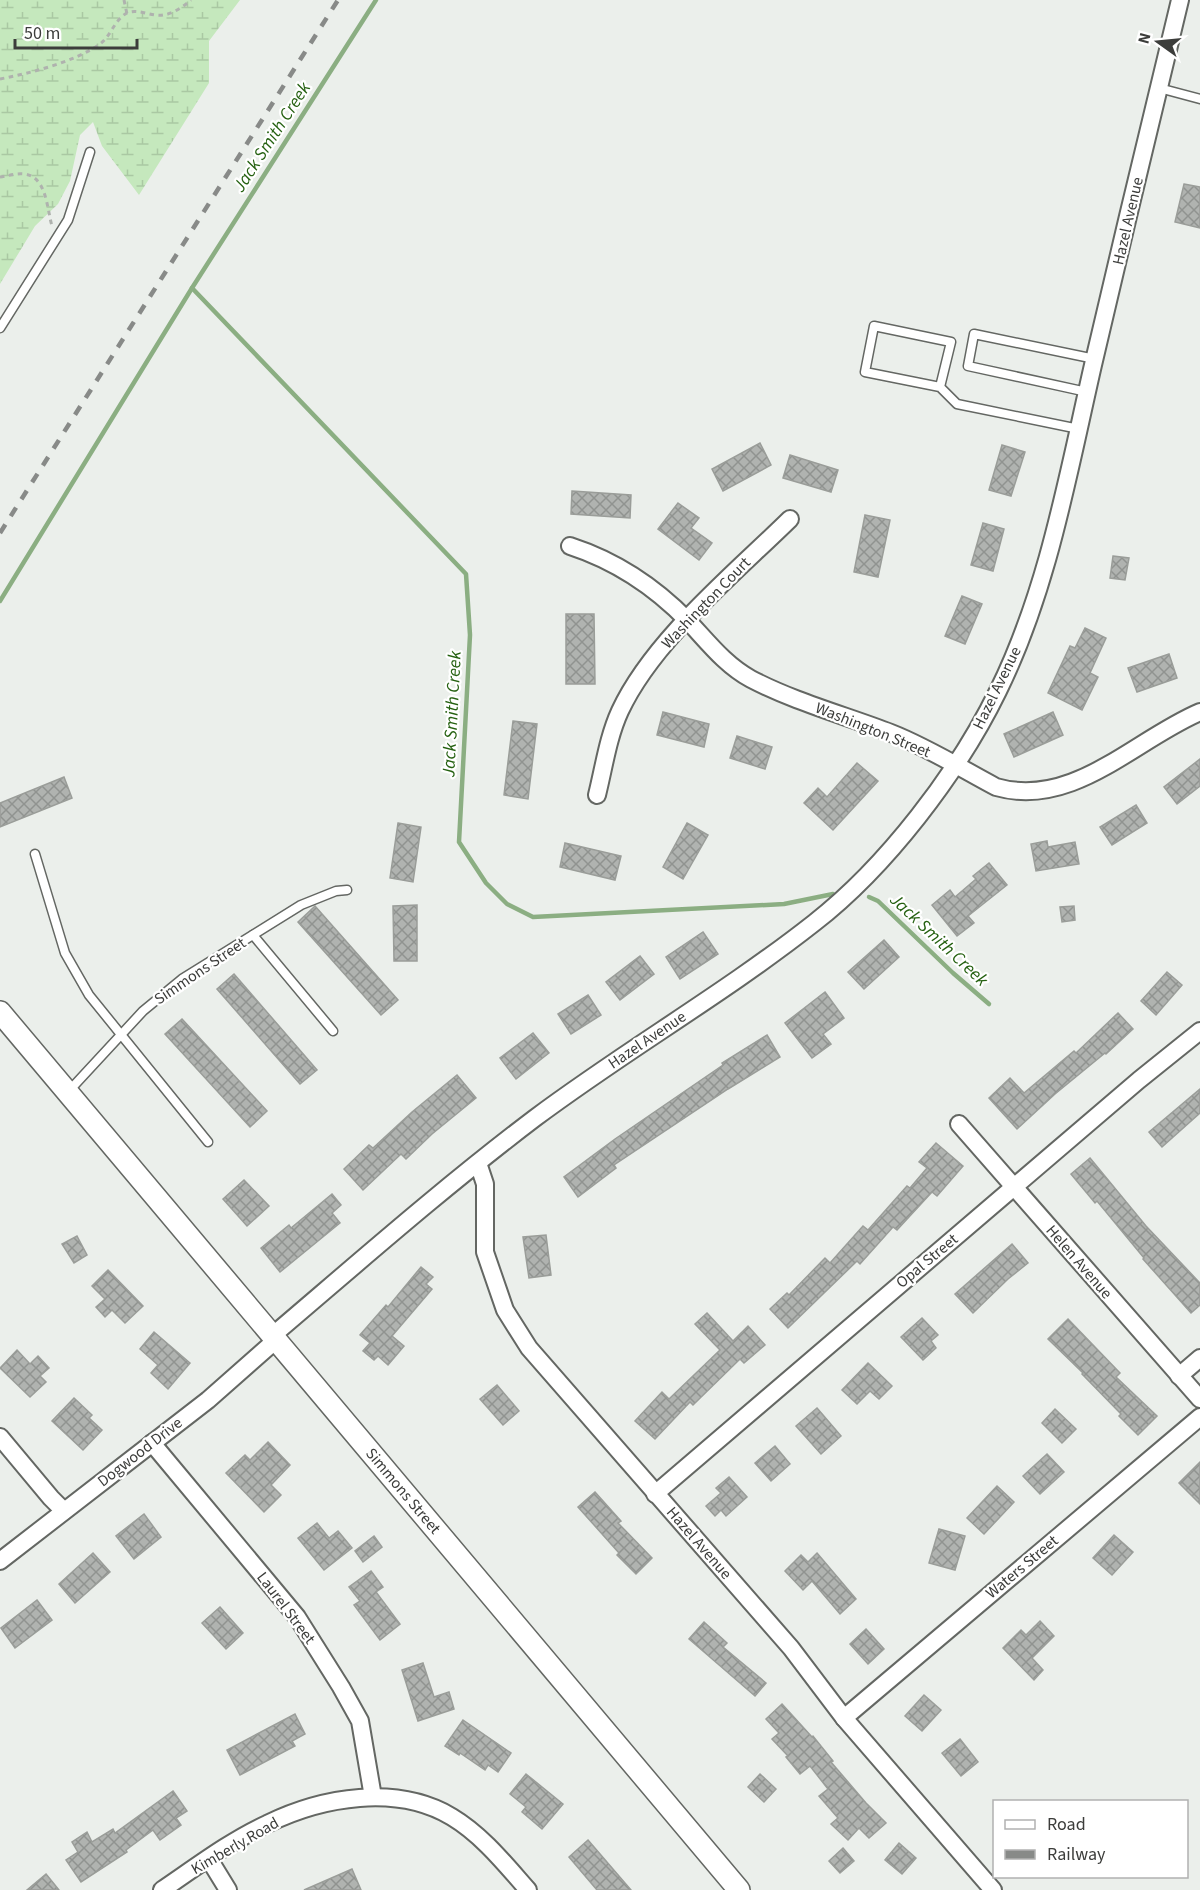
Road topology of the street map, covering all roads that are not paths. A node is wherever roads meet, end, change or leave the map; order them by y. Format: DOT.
graph roads {
  1 [pos="1180,0"];
  2 [pos="1159,88"];
  3 [pos="1200,99"];
  4 [pos="90,152"];
  5 [pos="0,328"];
  6 [pos="1095,359"];
  7 [pos="940,387"];
  8 [pos="1087,392"];
  9 [pos="1078,429"];
  10 [pos="790,519"];
  11 [pos="570,546"];
  12 [pos="687,620"];
  13 [pos="1200,712"];
  14 [pos="954,765"];
  15 [pos="597,795"];
  16 [pos="35,854"];
  17 [pos="347,890"];
  18 [pos="253,935"];
  19 [pos="2,1019"];
  20 [pos="333,1030"];
  21 [pos="1200,1031"];
  22 [pos="122,1033"];
  23 [pos="68,1092"];
  24 [pos="959,1124"];
  25 [pos="208,1142"];
  26 [pos="478,1163"];
  27 [pos="1014,1187"];
  28 [pos="274,1338"];
  29 [pos="1200,1358"];
  30 [pos="1179,1376"];
  31 [pos="1200,1399"];
  32 [pos="1200,1417"];
  33 [pos="0,1437"];
  34 [pos="152,1443"];
  35 [pos="656,1494"];
  36 [pos="64,1511"];
  37 [pos="0,1561"];
  38 [pos="844,1718"];
  39 [pos="374,1797"];
  40 [pos="209,1858"];
  41 [pos="162,1890"];
  42 [pos="228,1890"];
  43 [pos="528,1890"];
  44 [pos="739,1890"];
  45 [pos="993,1890"];
  1 -- 2 [label="street, Hazel Avenue"];
  2 -- 3 [label="lane"];
  2 -- 6 [label="street, Hazel Avenue"];
  4 -- 5 [label="lane"];
  6 -- 8 [label="street, Hazel Avenue"];
  6 -- 8 [label="lane"];
  7 -- 7 [label="lane"];
  7 -- 9 [label="lane"];
  8 -- 9 [label="street, Hazel Avenue"];
  9 -- 14 [label="street, Hazel Avenue"];
  10 -- 12 [label="street, Washington Court"];
  11 -- 12 [label="street, Washington Street"];
  12 -- 14 [label="street, Washington Street"];
  12 -- 15 [label="street, Washington Court"];
  13 -- 14 [label="street, Washington Street"];
  14 -- 26 [label="street, Hazel Avenue"];
  16 -- 22 [label="lane"];
  17 -- 18 [label="lane, Simmons Street"];
  18 -- 20 [label="lane, Simmons Street"];
  18 -- 22 [label="lane, Simmons Street"];
  19 -- 23 [label="street, Simmons Street"];
  21 -- 27 [label="street, Opal Street"];
  22 -- 23 [label="lane, Simmons Street"];
  22 -- 25 [label="lane"];
  23 -- 28 [label="street, Simmons Street"];
  24 -- 27 [label="street, Helen Avenue"];
  26 -- 28 [label="street, Hazel Avenue"];
  26 -- 35 [label="street, Hazel Avenue"];
  27 -- 30 [label="street, Helen Avenue"];
  27 -- 35 [label="street, Opal Street"];
  28 -- 34 [label="street, Dogwood Drive"];
  28 -- 44 [label="street, Simmons Street"];
  29 -- 30 [label="street"];
  30 -- 31 [label="street, Helen Avenue"];
  32 -- 38 [label="street, Waters Street"];
  33 -- 36 [label="street"];
  34 -- 36 [label="street, Dogwood Drive"];
  34 -- 39 [label="street, Laurel Street"];
  35 -- 38 [label="street, Hazel Avenue"];
  36 -- 37 [label="street, Dogwood Drive"];
  38 -- 45 [label="street, Hazel Avenue"];
  39 -- 40 [label="street, Kimberly Road"];
  39 -- 43 [label="street, Kimberly Road"];
  40 -- 41 [label="street, Kimberly Road"];
  40 -- 42 [label="street"];
}
